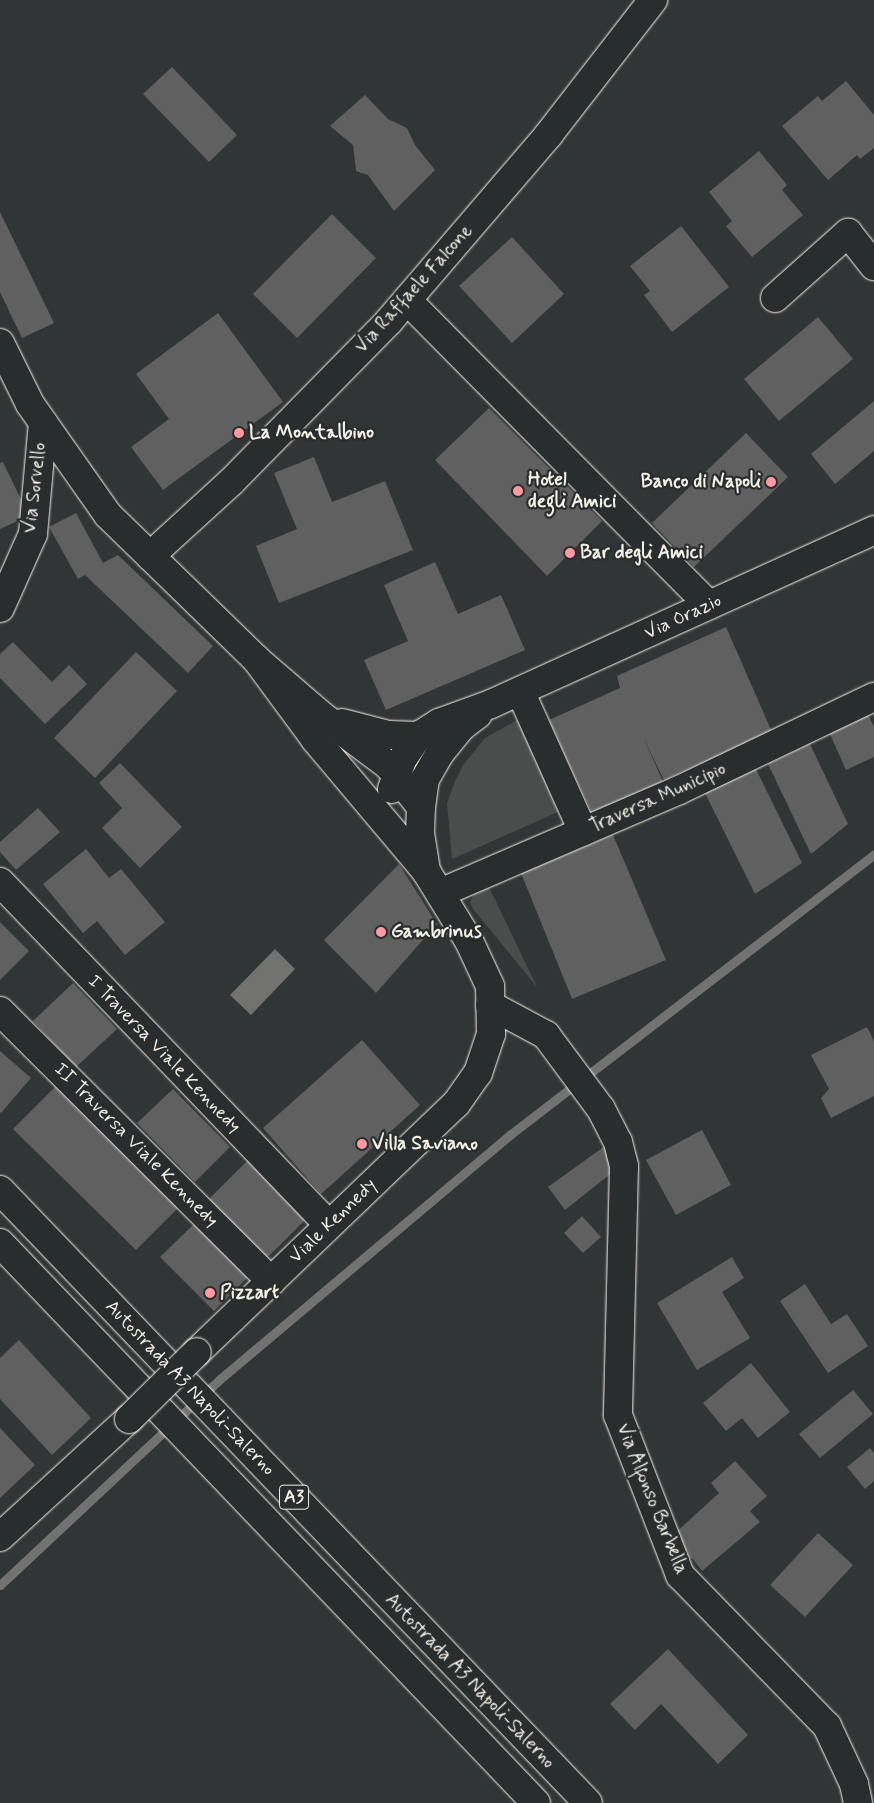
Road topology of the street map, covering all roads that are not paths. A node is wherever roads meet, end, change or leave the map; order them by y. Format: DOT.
graph roads {
  1 [pos="653,0"];
  2 [pos="874,266"];
  3 [pos="774,298"];
  4 [pos="407,300"];
  5 [pos="0,343"];
  6 [pos="43,422"];
  7 [pos="874,530"];
  8 [pos="150,556"];
  9 [pos="709,605"];
  10 [pos="0,608"];
  11 [pos="520,691"];
  12 [pos="874,697"];
  13 [pos="491,704"];
  14 [pos="319,727"];
  15 [pos="418,736"];
  16 [pos="397,776"];
  17 [pos="425,779"];
  18 [pos="421,807"];
  19 [pos="393,830"];
  20 [pos="583,831"];
  21 [pos="0,882"];
  22 [pos="433,882"];
  23 [pos="490,1005"];
  24 [pos="0,1010"];
  25 [pos="0,1190"];
  26 [pos="329,1226"];
  27 [pos="0,1243"];
  28 [pos="271,1280"];
  29 [pos="0,1537"];
  30 [pos="536,1803"];
  31 [pos="588,1803"];
  32 [pos="858,1803"];
  1 -- 4 [label="main road, Via Raffaele Falcone"];
  2 -- 3 [label="main road"];
  4 -- 8 [label="main road, Via Raffaele Falcone"];
  4 -- 9 [label="main road"];
  5 -- 6 [label="main road"];
  6 -- 8 [label="main road"];
  6 -- 10 [label="main road, Via Sorvello"];
  7 -- 9 [label="main road, Via Orazio"];
  8 -- 14 [label="main road"];
  9 -- 11 [label="main road, Via Orazio"];
  11 -- 13 [label="main road, Via Orazio"];
  11 -- 20 [label="main road"];
  12 -- 20 [label="main road, Traversa Municipio"];
  13 -- 15 [label="main road"];
  13 -- 17 [label="main road"];
  14 -- 15 [label="main road"];
  14 -- 16 [label="main road"];
  14 -- 19 [label="main road"];
  15 -- 16 [label="main road"];
  16 -- 17 [label="main road"];
  16 -- 18 [label="main road"];
  16 -- 19 [label="main road"];
  17 -- 18 [label="main road"];
  18 -- 22 [label="main road"];
  19 -- 22 [label="main road"];
  20 -- 22 [label="main road, Traversa Municipio"];
  21 -- 26 [label="main road, I Traversa Viale Kennedy"];
  22 -- 23 [label="main road, Viale Kennedy"];
  23 -- 26 [label="main road, Viale Kennedy"];
  23 -- 32 [label="main road, Via Alfonso Barbella"];
  24 -- 28 [label="main road, II Traversa Viale Kennedy"];
  25 -- 31 [label="main road, Autostrada A3 Napoli-Salerno / A3"];
  26 -- 28 [label="main road, Viale Kennedy"];
  27 -- 30 [label="main road, Autostrada A3 Napoli-Salerno / A3"];
  28 -- 29 [label="main road, Viale Kennedy, bridge"];
}
